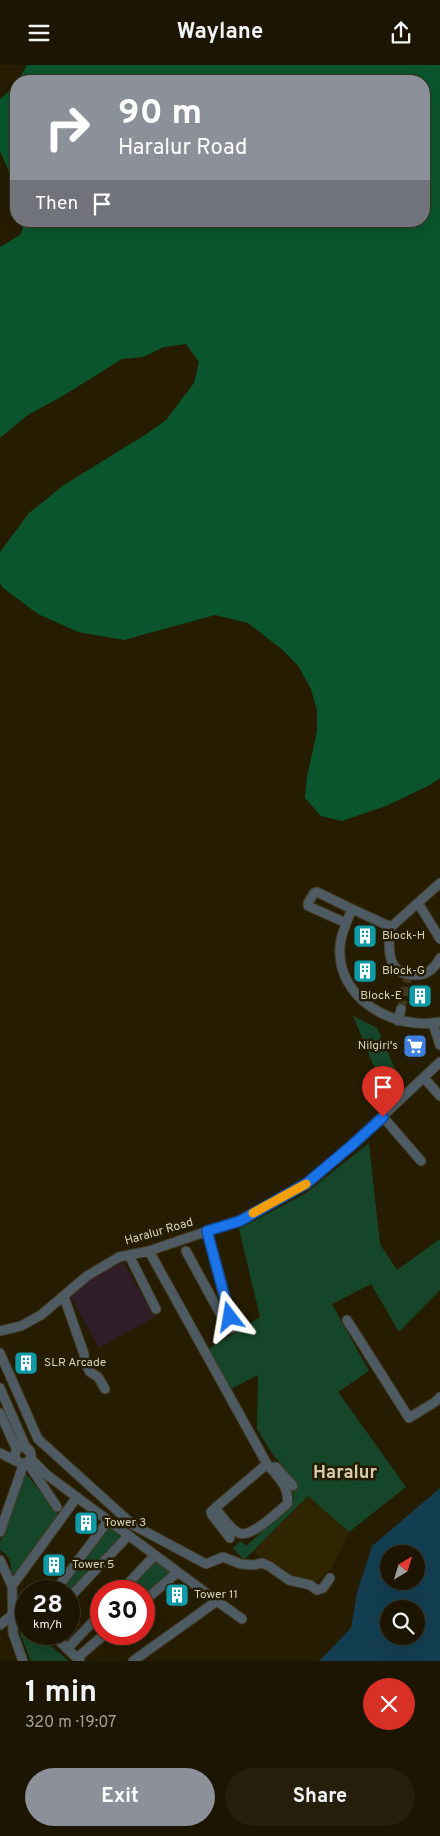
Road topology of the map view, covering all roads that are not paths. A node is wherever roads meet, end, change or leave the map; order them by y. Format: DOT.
graph roads {
  1 [pos="440,883"];
  2 [pos="418,903"];
  3 [pos="352,909"];
  4 [pos="346,923"];
  5 [pos="391,927"];
  6 [pos="440,939"];
  7 [pos="440,959"];
  8 [pos="401,1009"];
  9 [pos="398,1021"];
  10 [pos="436,1023"];
  11 [pos="440,1045"];
  12 [pos="440,1062"];
  13 [pos="424,1078"];
  14 [pos="440,1096"];
  15 [pos="383,1117"];
  16 [pos="421,1161"];
  17 [pos="207,1231"];
  18 [pos="149,1251"];
  19 [pos="186,1251"];
  20 [pos="129,1255"];
  21 [pos="64,1297"];
  22 [pos="156,1309"];
  23 [pos="347,1320"];
  24 [pos="224,1322"];
  25 [pos="233,1328"];
  26 [pos="0,1331"];
  27 [pos="0,1353"];
  28 [pos="0,1388"];
  29 [pos="105,1389"];
  30 [pos="440,1397"];
  31 [pos="0,1413"];
  32 [pos="0,1453"];
  33 [pos="25,1459"];
  34 [pos="268,1465"];
  35 [pos="293,1486"];
  36 [pos="77,1497"];
  37 [pos="57,1507"];
  38 [pos="215,1508"];
  39 [pos="108,1521"];
  40 [pos="0,1532"];
  41 [pos="128,1536"];
  42 [pos="230,1537"];
  43 [pos="155,1555"];
  44 [pos="0,1560"];
  45 [pos="178,1572"];
  46 [pos="330,1578"];
  47 [pos="63,1580"];
  48 [pos="131,1580"];
  49 [pos="12,1586"];
  50 [pos="80,1586"];
  51 [pos="155,1592"];
  52 [pos="217,1601"];
  53 [pos="13,1613"];
  54 [pos="242,1619"];
  55 [pos="0,1625"];
  56 [pos="90,1625"];
  57 [pos="63,1645"];
  58 [pos="93,1645"];
  59 [pos="67,1649"];
  60 [pos="78,1659"];
  61 [pos="23,1661"];
  62 [pos="133,1661"];
  1 -- 2 [label="street"];
  2 -- 5 [label="street"];
  2 -- 6 [label="street"];
  3 -- 4 [label="street"];
  3 -- 4 [label="street"];
  3 -- 5 [label="street"];
  4 -- 9 [label="street"];
  5 -- 7 [label="street"];
  8 -- 9 [label="street"];
  9 -- 10 [label="street"];
  10 -- 11 [label="street"];
  12 -- 13 [label="street, Haralur Road"];
  13 -- 14 [label="street"];
  13 -- 15 [label="street, Haralur Road"];
  15 -- 16 [label="street"];
  15 -- 17 [label="street, Haralur Road"];
  17 -- 18 [label="street, Haralur Road"];
  17 -- 24 [label="street"];
  18 -- 20 [label="street, Haralur Road"];
  18 -- 34 [label="street"];
  19 -- 24 [label="street"];
  20 -- 21 [label="street, Haralur Road"];
  20 -- 22 [label="street"];
  21 -- 26 [label="street, Haralur Road"];
  21 -- 29 [label="street"];
  23 -- 30 [label="street"];
  24 -- 25 [label="street"];
  27 -- 46 [label="street"];
  28 -- 33 [label="street"];
  31 -- 33 [label="street"];
  32 -- 33 [label="street"];
  33 -- 36 [label="street"];
  33 -- 37 [label="street"];
  33 -- 40 [label="street"];
  34 -- 35 [label="street"];
  34 -- 38 [label="street"];
  34 -- 38 [label="street"];
  36 -- 39 [label="street"];
  36 -- 49 [label="street"];
  38 -- 42 [label="street"];
  39 -- 41 [label="street"];
  39 -- 47 [label="street"];
  41 -- 43 [label="street"];
  41 -- 50 [label="street"];
  43 -- 45 [label="street"];
  43 -- 48 [label="street"];
  44 -- 49 [label="street"];
  45 -- 51 [label="street"];
  45 -- 52 [label="street"];
  49 -- 53 [label="street"];
  52 -- 54 [label="street"];
  52 -- 62 [label="street"];
  53 -- 55 [label="street"];
  53 -- 61 [label="street"];
  56 -- 59 [label="street"];
  57 -- 59 [label="street"];
  58 -- 60 [label="street"];
  59 -- 60 [label="street"];
}
